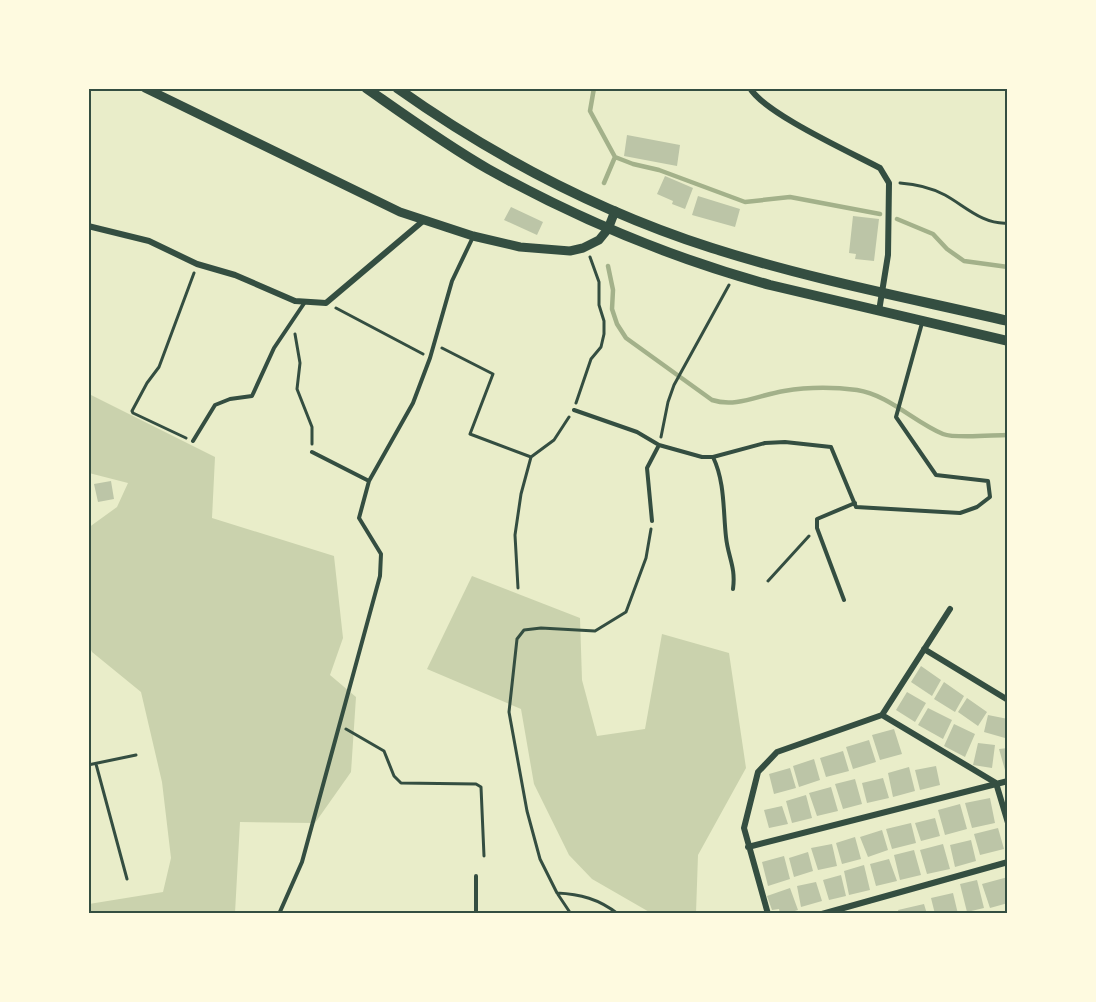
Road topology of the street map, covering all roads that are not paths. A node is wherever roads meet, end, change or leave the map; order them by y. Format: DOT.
graph roads {
  1 [pos="145,88"];
  2 [pos="366,88"];
  3 [pos="397,88"];
  4 [pos="750,88"];
  5 [pos="615,211"];
  6 [pos="423,221"];
  7 [pos="88,226"];
  8 [pos="608,229"];
  9 [pos="473,236"];
  10 [pos="883,292"];
  11 [pos="305,302"];
  12 [pos="879,311"];
  13 [pos="922,321"];
  14 [pos="1008,321"];
  15 [pos="1008,341"];
  16 [pos="574,410"];
  17 [pos="193,441"];
  18 [pos="659,445"];
  19 [pos="312,452"];
  20 [pos="713,457"];
  21 [pos="369,480"];
  22 [pos="855,503"];
  23 [pos="652,521"];
  24 [pos="733,589"];
  25 [pos="844,600"];
  26 [pos="950,609"];
  27 [pos="924,649"];
  28 [pos="1008,700"];
  29 [pos="882,715"];
  30 [pos="1008,780"];
  31 [pos="996,783"];
  32 [pos="1008,823"];
  33 [pos="748,847"];
  34 [pos="1008,862"];
  35 [pos="476,876"];
  36 [pos="279,914"];
  37 [pos="476,914"];
  38 [pos="768,914"];
  39 [pos="822,914"];
  1 -- 6 [label="street"];
  2 -- 8 [label="main road"];
  3 -- 5 [label="main road"];
  4 -- 10 [label="street"];
  5 -- 8 [label="street"];
  5 -- 10 [label="main road"];
  6 -- 9 [label="street"];
  6 -- 11 [label="street"];
  7 -- 11 [label="street"];
  8 -- 9 [label="street"];
  8 -- 12 [label="main road"];
  9 -- 21 [label="lane"];
  10 -- 12 [label="street"];
  10 -- 14 [label="main road"];
  11 -- 17 [label="lane"];
  12 -- 13 [label="main road"];
  13 -- 15 [label="main road"];
  13 -- 22 [label="lane"];
  16 -- 18 [label="lane"];
  18 -- 20 [label="lane"];
  18 -- 23 [label="lane"];
  19 -- 21 [label="lane"];
  20 -- 22 [label="lane"];
  20 -- 24 [label="lane"];
  21 -- 36 [label="lane"];
  22 -- 25 [label="lane"];
  26 -- 27 [label="street"];
  27 -- 28 [label="street"];
  27 -- 29 [label="street"];
  29 -- 31 [label="street"];
  29 -- 33 [label="street"];
  30 -- 31 [label="street"];
  31 -- 32 [label="street"];
  31 -- 33 [label="street"];
  33 -- 38 [label="street"];
  34 -- 39 [label="street"];
  35 -- 37 [label="lane"];
}
